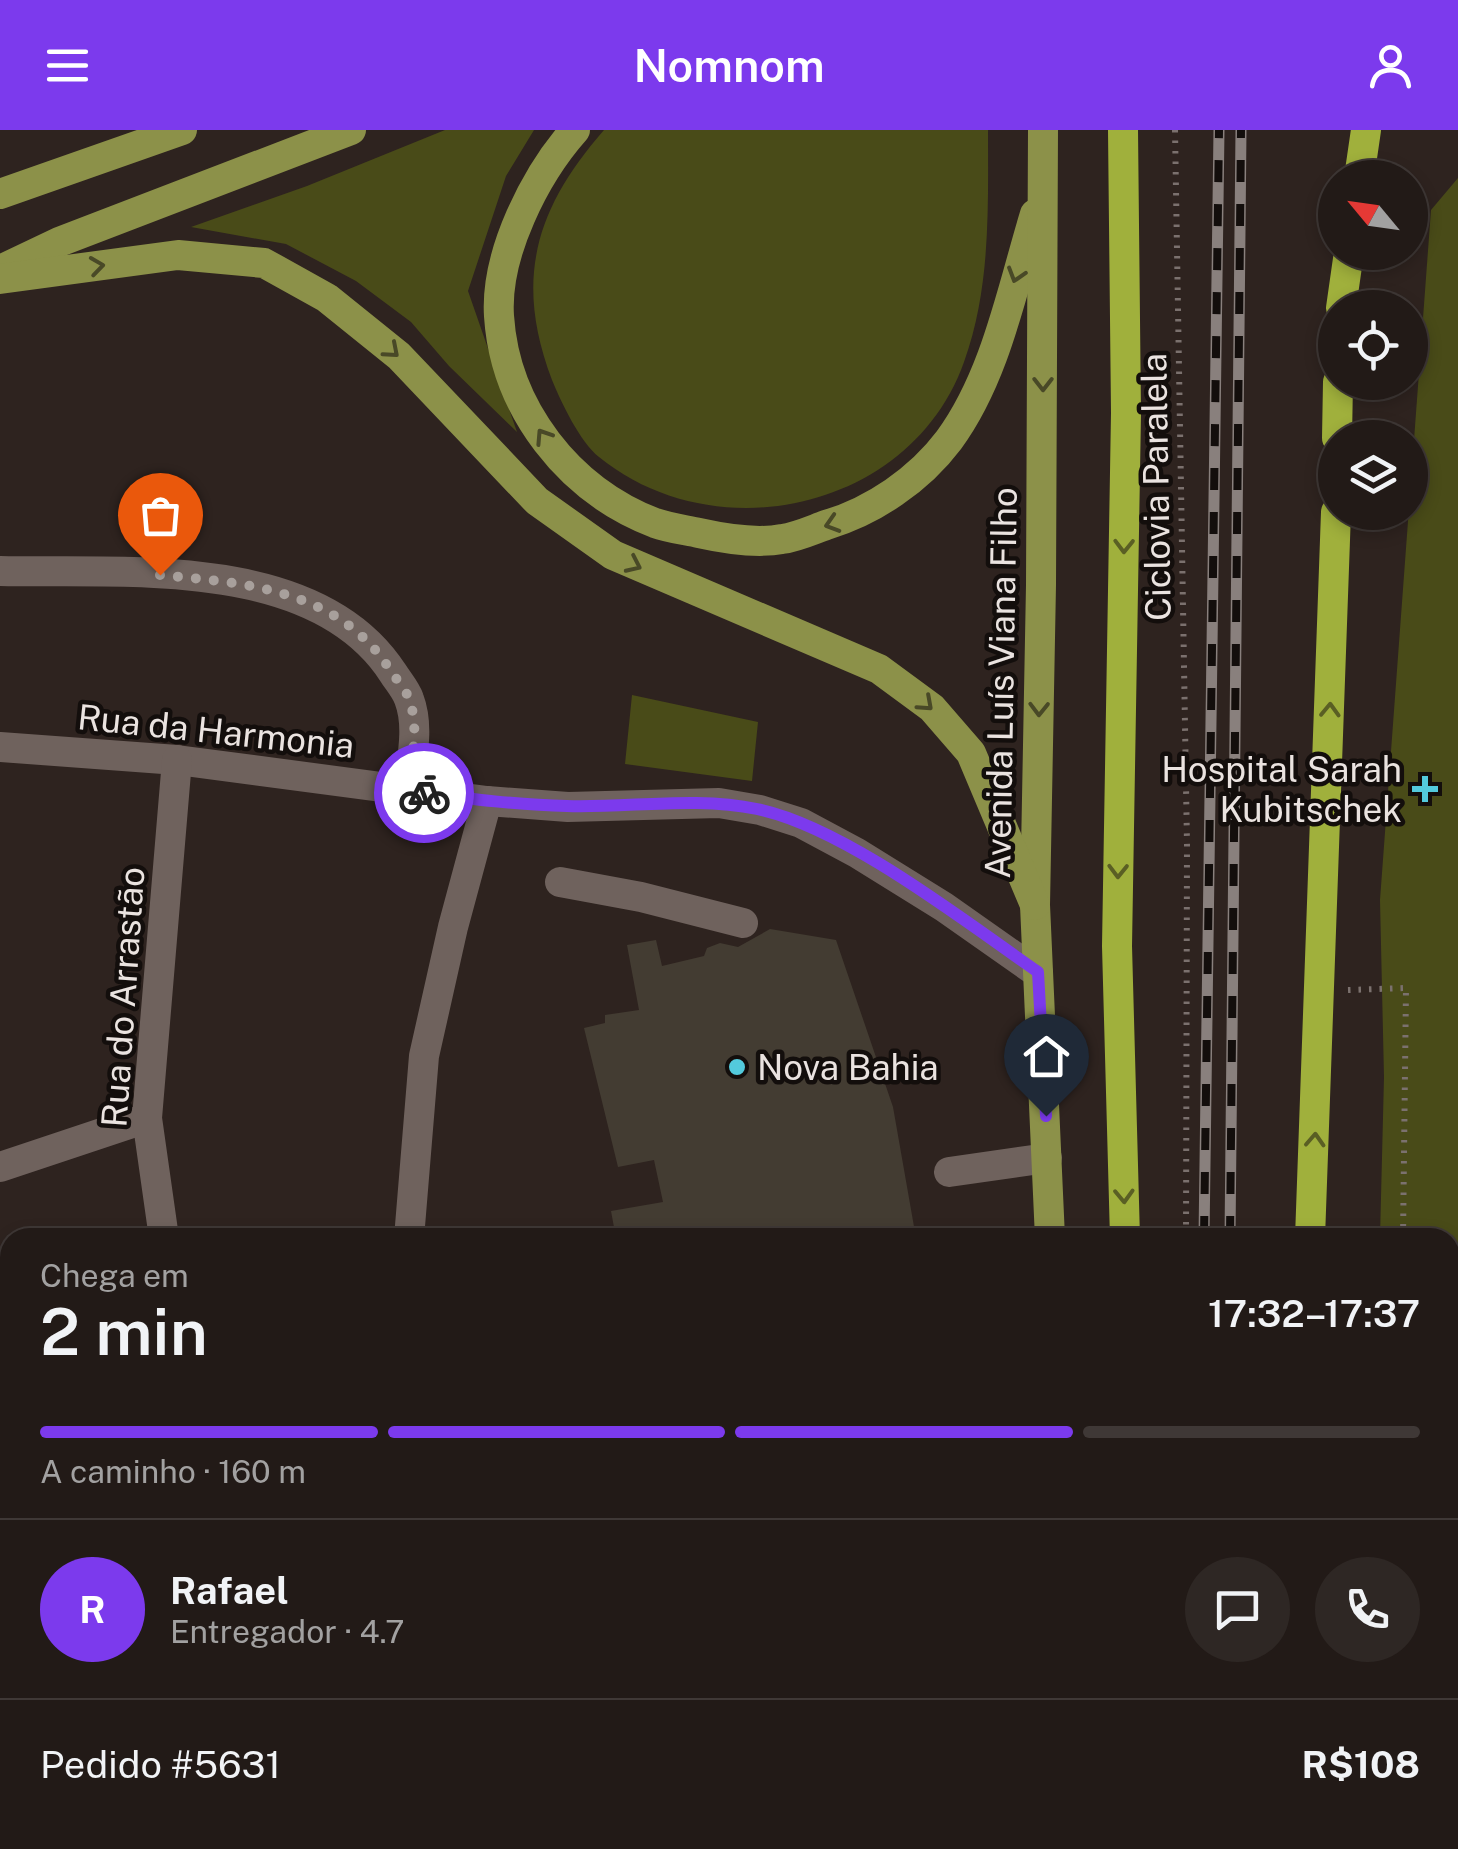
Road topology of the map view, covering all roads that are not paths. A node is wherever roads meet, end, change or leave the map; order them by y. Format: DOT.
graph roads {
  1 [pos="156,130"];
  2 [pos="182,130"];
  3 [pos="351,130"];
  4 [pos="575,130"];
  5 [pos="1042,130"];
  6 [pos="1123,130"];
  7 [pos="1346,130"];
  8 [pos="1366,130"];
  9 [pos="1345,160"];
  10 [pos="1362,160"];
  11 [pos="61,173"];
  12 [pos="1044,182"];
  13 [pos="0,194"];
  14 [pos="0,270"];
  15 [pos="0,280"];
  16 [pos="1335,530"];
  17 [pos="0,571"];
  18 [pos="0,748"];
  19 [pos="176,760"];
  20 [pos="408,791"];
  21 [pos="487,801"];
  22 [pos="560,882"];
  23 [pos="1035,905"];
  24 [pos="743,923"];
  25 [pos="1038,972"];
  26 [pos="147,1118"];
  27 [pos="1048,1158"];
  28 [pos="0,1167"];
  29 [pos="949,1172"];
  30 [pos="163,1228"];
  31 [pos="410,1228"];
  32 [pos="1050,1228"];
  33 [pos="1125,1228"];
  34 [pos="1310,1228"];
  1 -- 11 [label="main road"];
  2 -- 11 [label="main road"];
  3 -- 14 [label="main road"];
  12 -- 4 [label="main road, one-way"];
  5 -- 12 [label="main road, Avenida Luís Viana Filho"];
  6 -- 33 [label="highway, one-way"];
  7 -- 9 [label="highway"];
  8 -- 10 [label="highway"];
  11 -- 13 [label="main road"];
  12 -- 23 [label="main road, Avenida Luís Viana Filho, one-way"];
  15 -- 23 [label="main road, one-way"];
  34 -- 16 [label="highway, one-way"];
  17 -- 20 [label="street"];
  18 -- 19 [label="street, Rua da Harmonia"];
  19 -- 20 [label="street, Rua da Harmonia"];
  19 -- 26 [label="street, Rua do Arrastão"];
  20 -- 21 [label="street, Rua da Harmonia"];
  21 -- 25 [label="street, Rua da Harmonia"];
  21 -- 31 [label="street"];
  22 -- 24 [label="street"];
  23 -- 25 [label="main road, Avenida Luís Viana Filho"];
  25 -- 27 [label="main road, Avenida Luís Viana Filho"];
  26 -- 28 [label="street"];
  26 -- 30 [label="street, Rua do Arrastão"];
  27 -- 29 [label="street"];
  27 -- 32 [label="main road, Avenida Luís Viana Filho"];
}
